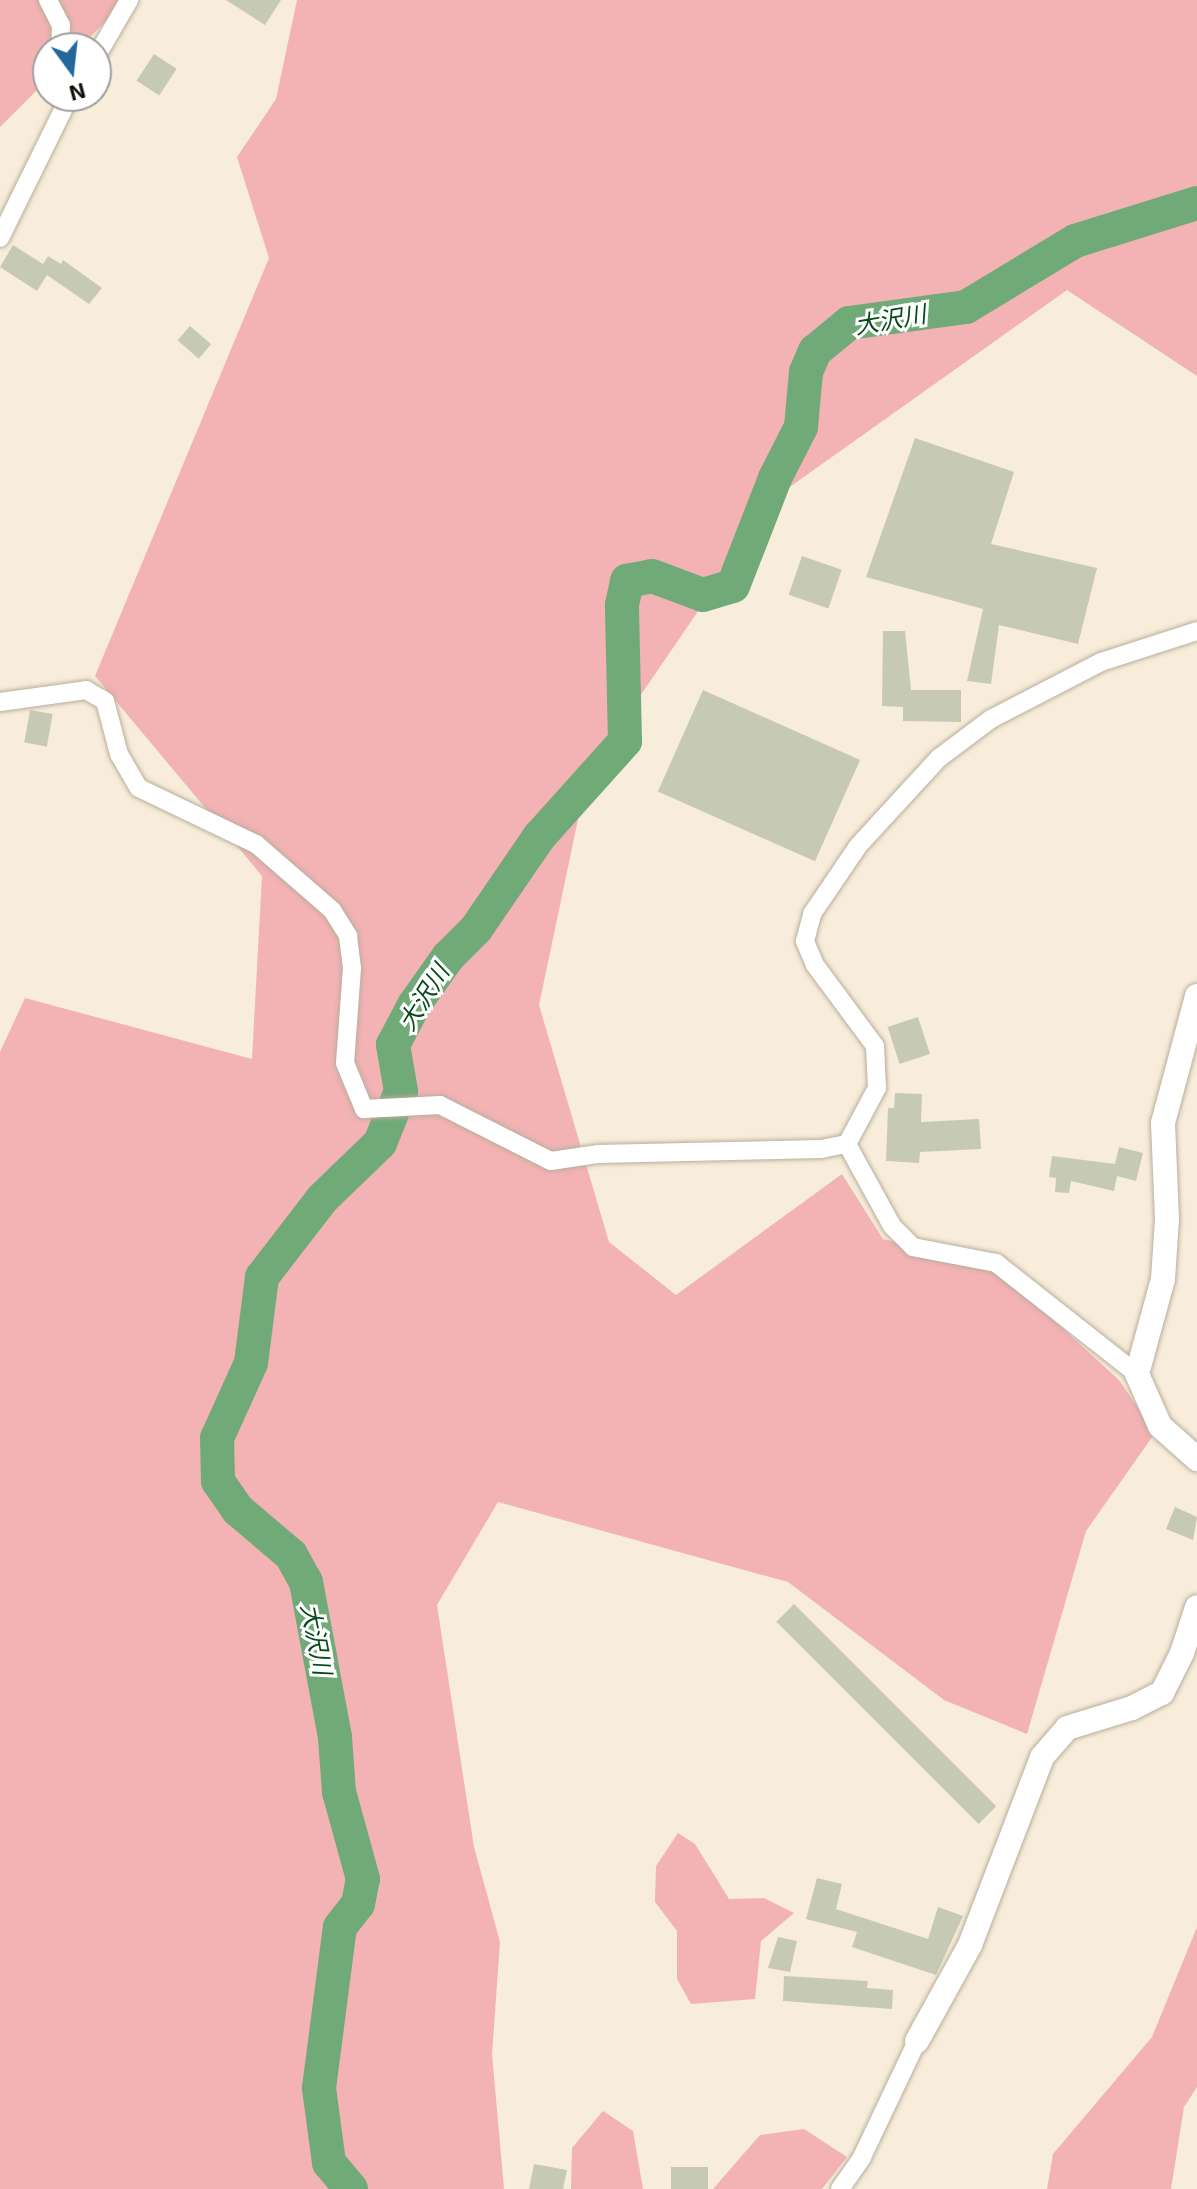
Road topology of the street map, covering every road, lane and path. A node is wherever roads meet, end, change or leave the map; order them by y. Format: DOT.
graph roads {
  1 [pos="48,0"];
  2 [pos="129,0"];
  3 [pos="61,32"];
  4 [pos="110,32"];
  5 [pos="56,112"];
  6 [pos="59,112"];
  7 [pos="56,117"];
  8 [pos="0,238"];
  9 [pos="1197,631"];
  10 [pos="0,702"];
  11 [pos="1197,996"];
  12 [pos="847,1144"];
  13 [pos="1137,1374"];
  14 [pos="1195,1456"];
  15 [pos="1197,1607"];
  16 [pos="917,2041"];
  17 [pos="840,2189"];
  1 -- 3 [label="street"];
  2 -- 4 [label="street"];
  5 -- 7 [label="street"];
  6 -- 7 [label="street"];
  7 -- 8 [label="street"];
  9 -- 12 [label="street"];
  10 -- 12 [label="street"];
  11 -- 13 [label="street"];
  12 -- 13 [label="street"];
  13 -- 14 [label="street"];
  15 -- 16 [label="street"];
  16 -- 17 [label="street"];
}
